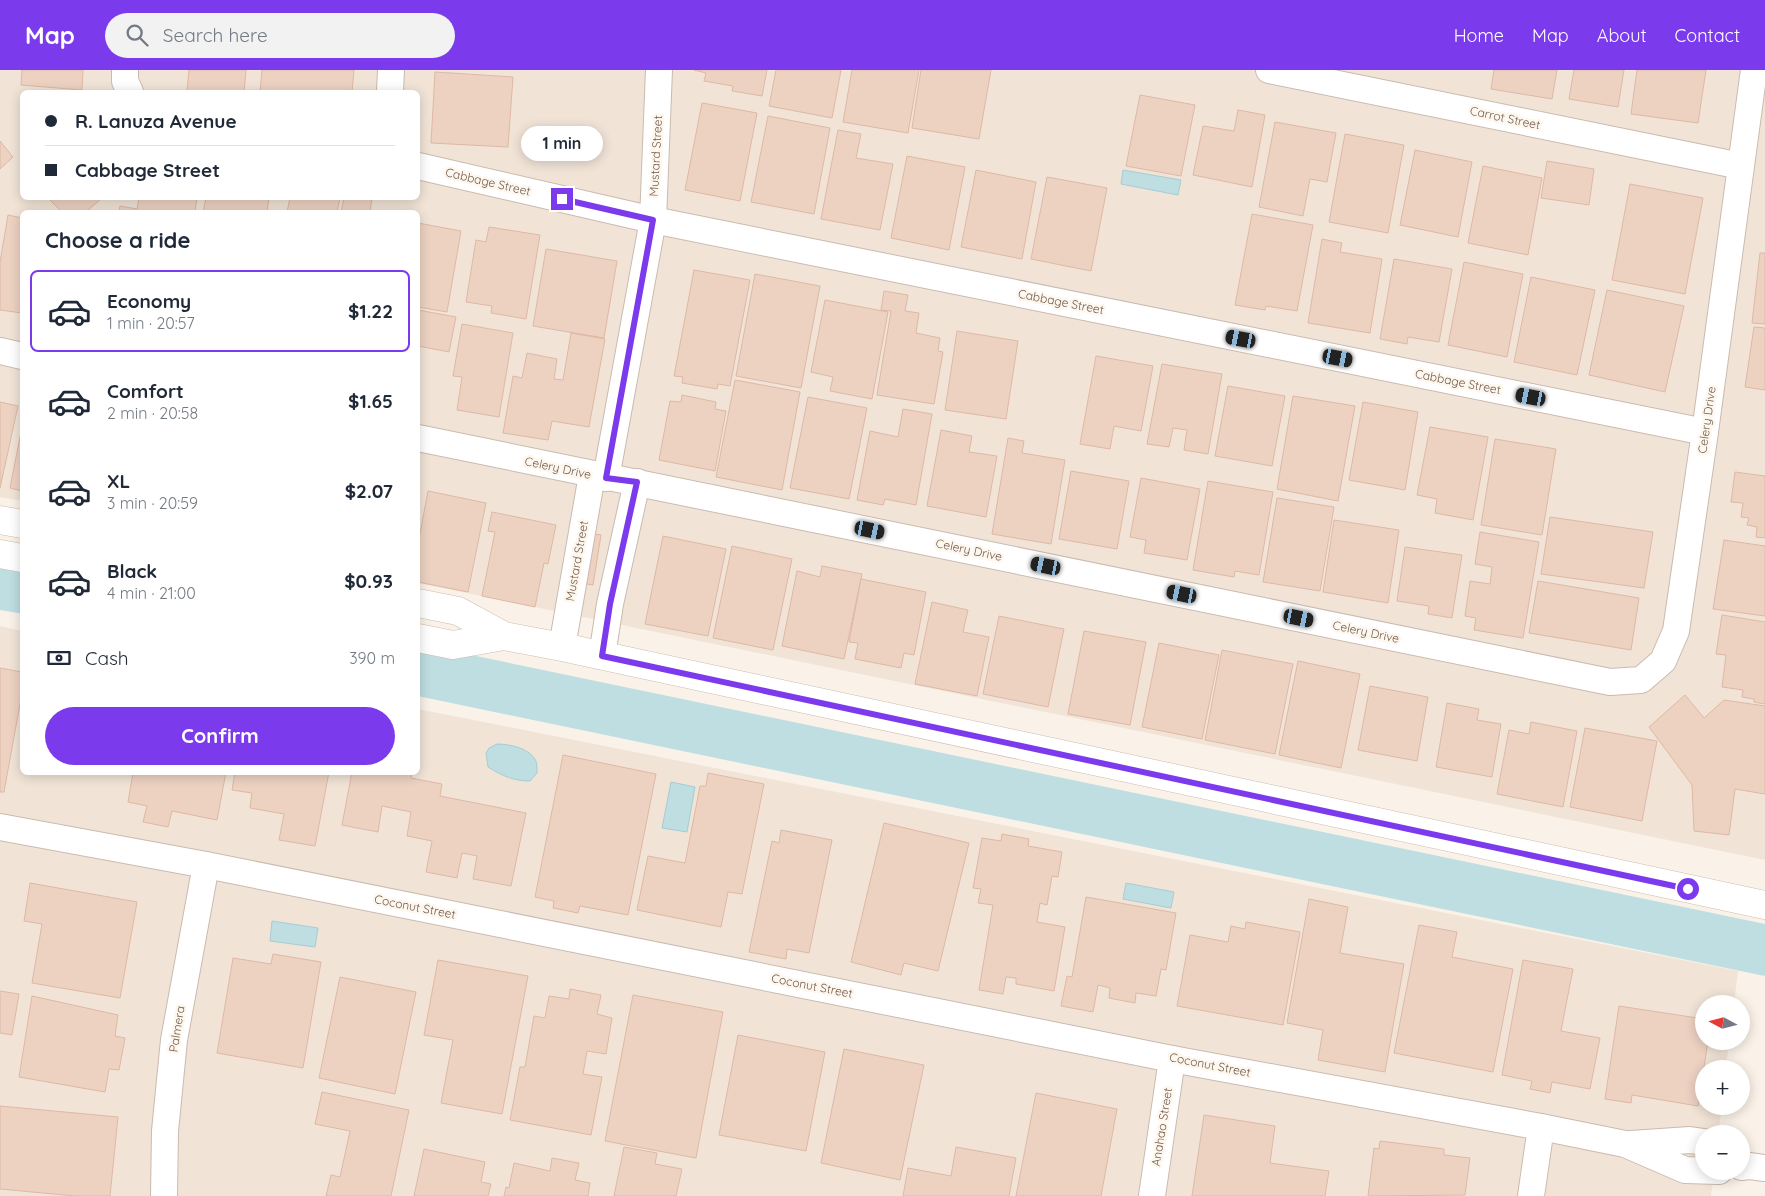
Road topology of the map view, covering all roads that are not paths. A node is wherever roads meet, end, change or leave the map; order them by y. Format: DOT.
graph roads {
  1 [pos="125,70"];
  2 [pos="391,70"];
  3 [pos="660,70"];
  4 [pos="1269,70"];
  5 [pos="1754,70"];
  6 [pos="129,90"];
  7 [pos="390,90"];
  8 [pos="420,166"];
  9 [pos="1741,166"];
  10 [pos="653,220"];
  11 [pos="0,351"];
  12 [pos="20,356"];
  13 [pos="1705,432"];
  14 [pos="420,438"];
  15 [pos="599,476"];
  16 [pos="637,482"];
  17 [pos="0,520"];
  18 [pos="20,524"];
  19 [pos="0,554"];
  20 [pos="20,558"];
  21 [pos="420,603"];
  22 [pos="504,636"];
  23 [pos="420,638"];
  24 [pos="562,647"];
  25 [pos="602,656"];
  26 [pos="0,827"];
  27 [pos="206,864"];
  28 [pos="1765,905"];
  29 [pos="1172,1058"];
  30 [pos="1541,1127"];
  31 [pos="1695,1141"];
  32 [pos="1625,1144"];
  33 [pos="1695,1170"];
  34 [pos="164,1196"];
  35 [pos="1152,1196"];
  36 [pos="1531,1196"];
  1 -- 6 [label="street"];
  2 -- 7 [label="street"];
  3 -- 10 [label="street, Mustard Street"];
  4 -- 9 [label="street, Carrot Street"];
  5 -- 9 [label="street, Celery Drive"];
  8 -- 10 [label="street, Cabbage Street"];
  9 -- 13 [label="street, Celery Drive"];
  10 -- 13 [label="street, Cabbage Street"];
  10 -- 15 [label="street, Mustard Street"];
  11 -- 12 [label="street"];
  13 -- 16 [label="street, Celery Drive"];
  14 -- 15 [label="street, Celery Drive"];
  15 -- 16 [label="street, Celery Drive"];
  15 -- 24 [label="street, Mustard Street"];
  16 -- 25 [label="street"];
  17 -- 18 [label="main road"];
  19 -- 20 [label="main road"];
  21 -- 22 [label="main road"];
  22 -- 23 [label="main road"];
  22 -- 24 [label="main road"];
  24 -- 25 [label="main road"];
  25 -- 28 [label="main road"];
  26 -- 27 [label="street, Coconut Street"];
  27 -- 29 [label="street, Coconut Street"];
  27 -- 34 [label="street, Palmera"];
  29 -- 30 [label="street, Coconut Street"];
  29 -- 35 [label="street, Anahao Street"];
  30 -- 32 [label="street, Coconut Street"];
  30 -- 36 [label="street"];
  31 -- 32 [label="street, Coconut Street"];
  32 -- 33 [label="street, Coconut Street"];
}
